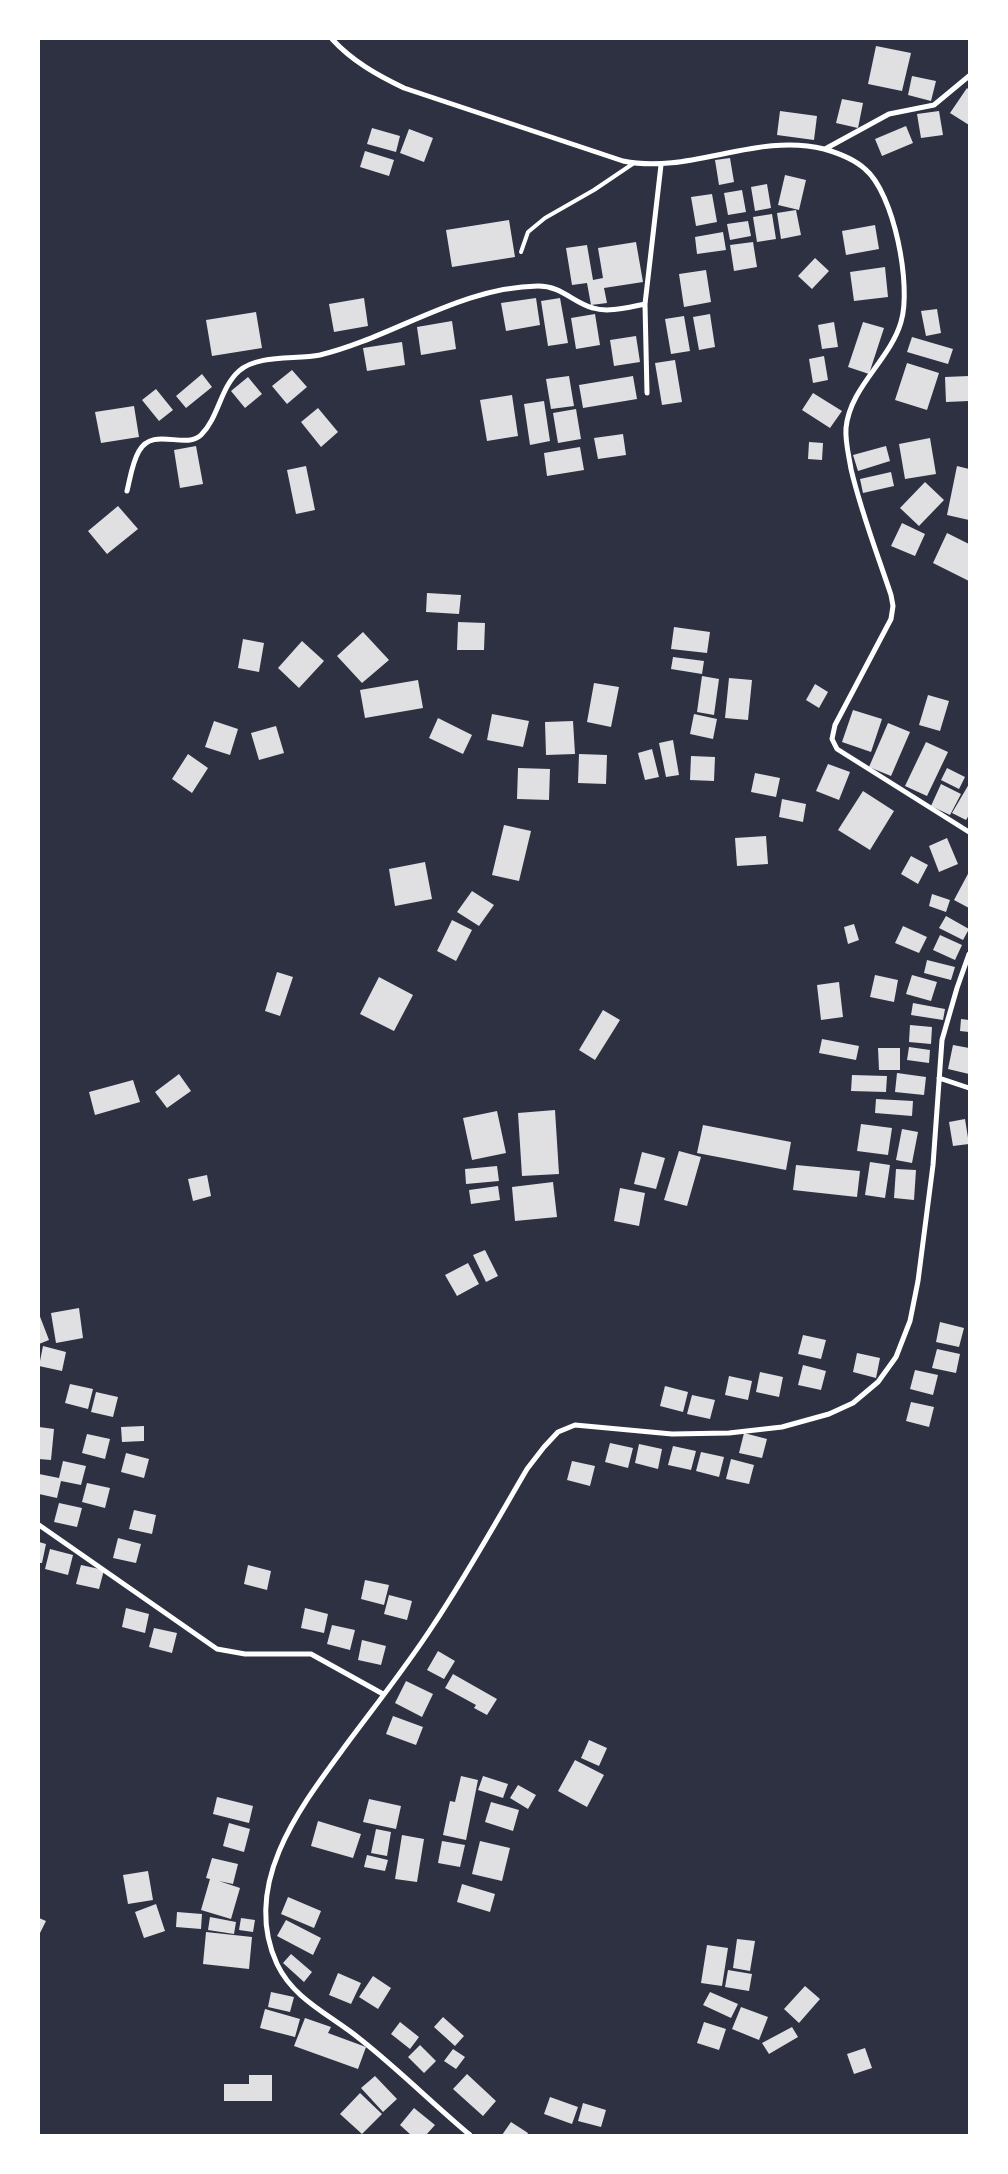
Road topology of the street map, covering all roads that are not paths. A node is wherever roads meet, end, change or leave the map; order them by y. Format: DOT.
graph roads {
  1 [pos="332,39"];
  2 [pos="969,76"];
  3 [pos="825,149"];
  4 [pos="634,163"];
  5 [pos="661,165"];
  6 [pos="520,252"];
  7 [pos="645,304"];
  8 [pos="647,394"];
  9 [pos="127,491"];
  10 [pos="969,832"];
  11 [pos="969,954"];
  12 [pos="939,1078"];
  13 [pos="969,1088"];
  14 [pos="39,1525"];
  15 [pos="383,1694"];
  16 [pos="470,2135"];
  1 -- 4 [label="street"];
  2 -- 3 [label="street"];
  3 -- 5 [label="street"];
  3 -- 10 [label="street"];
  4 -- 5 [label="street"];
  4 -- 6 [label="lane"];
  5 -- 7 [label="street"];
  7 -- 8 [label="street"];
  7 -- 9 [label="street"];
  11 -- 12 [label="street"];
  12 -- 13 [label="street"];
  12 -- 15 [label="street"];
  14 -- 15 [label="street"];
  15 -- 16 [label="street"];
}
